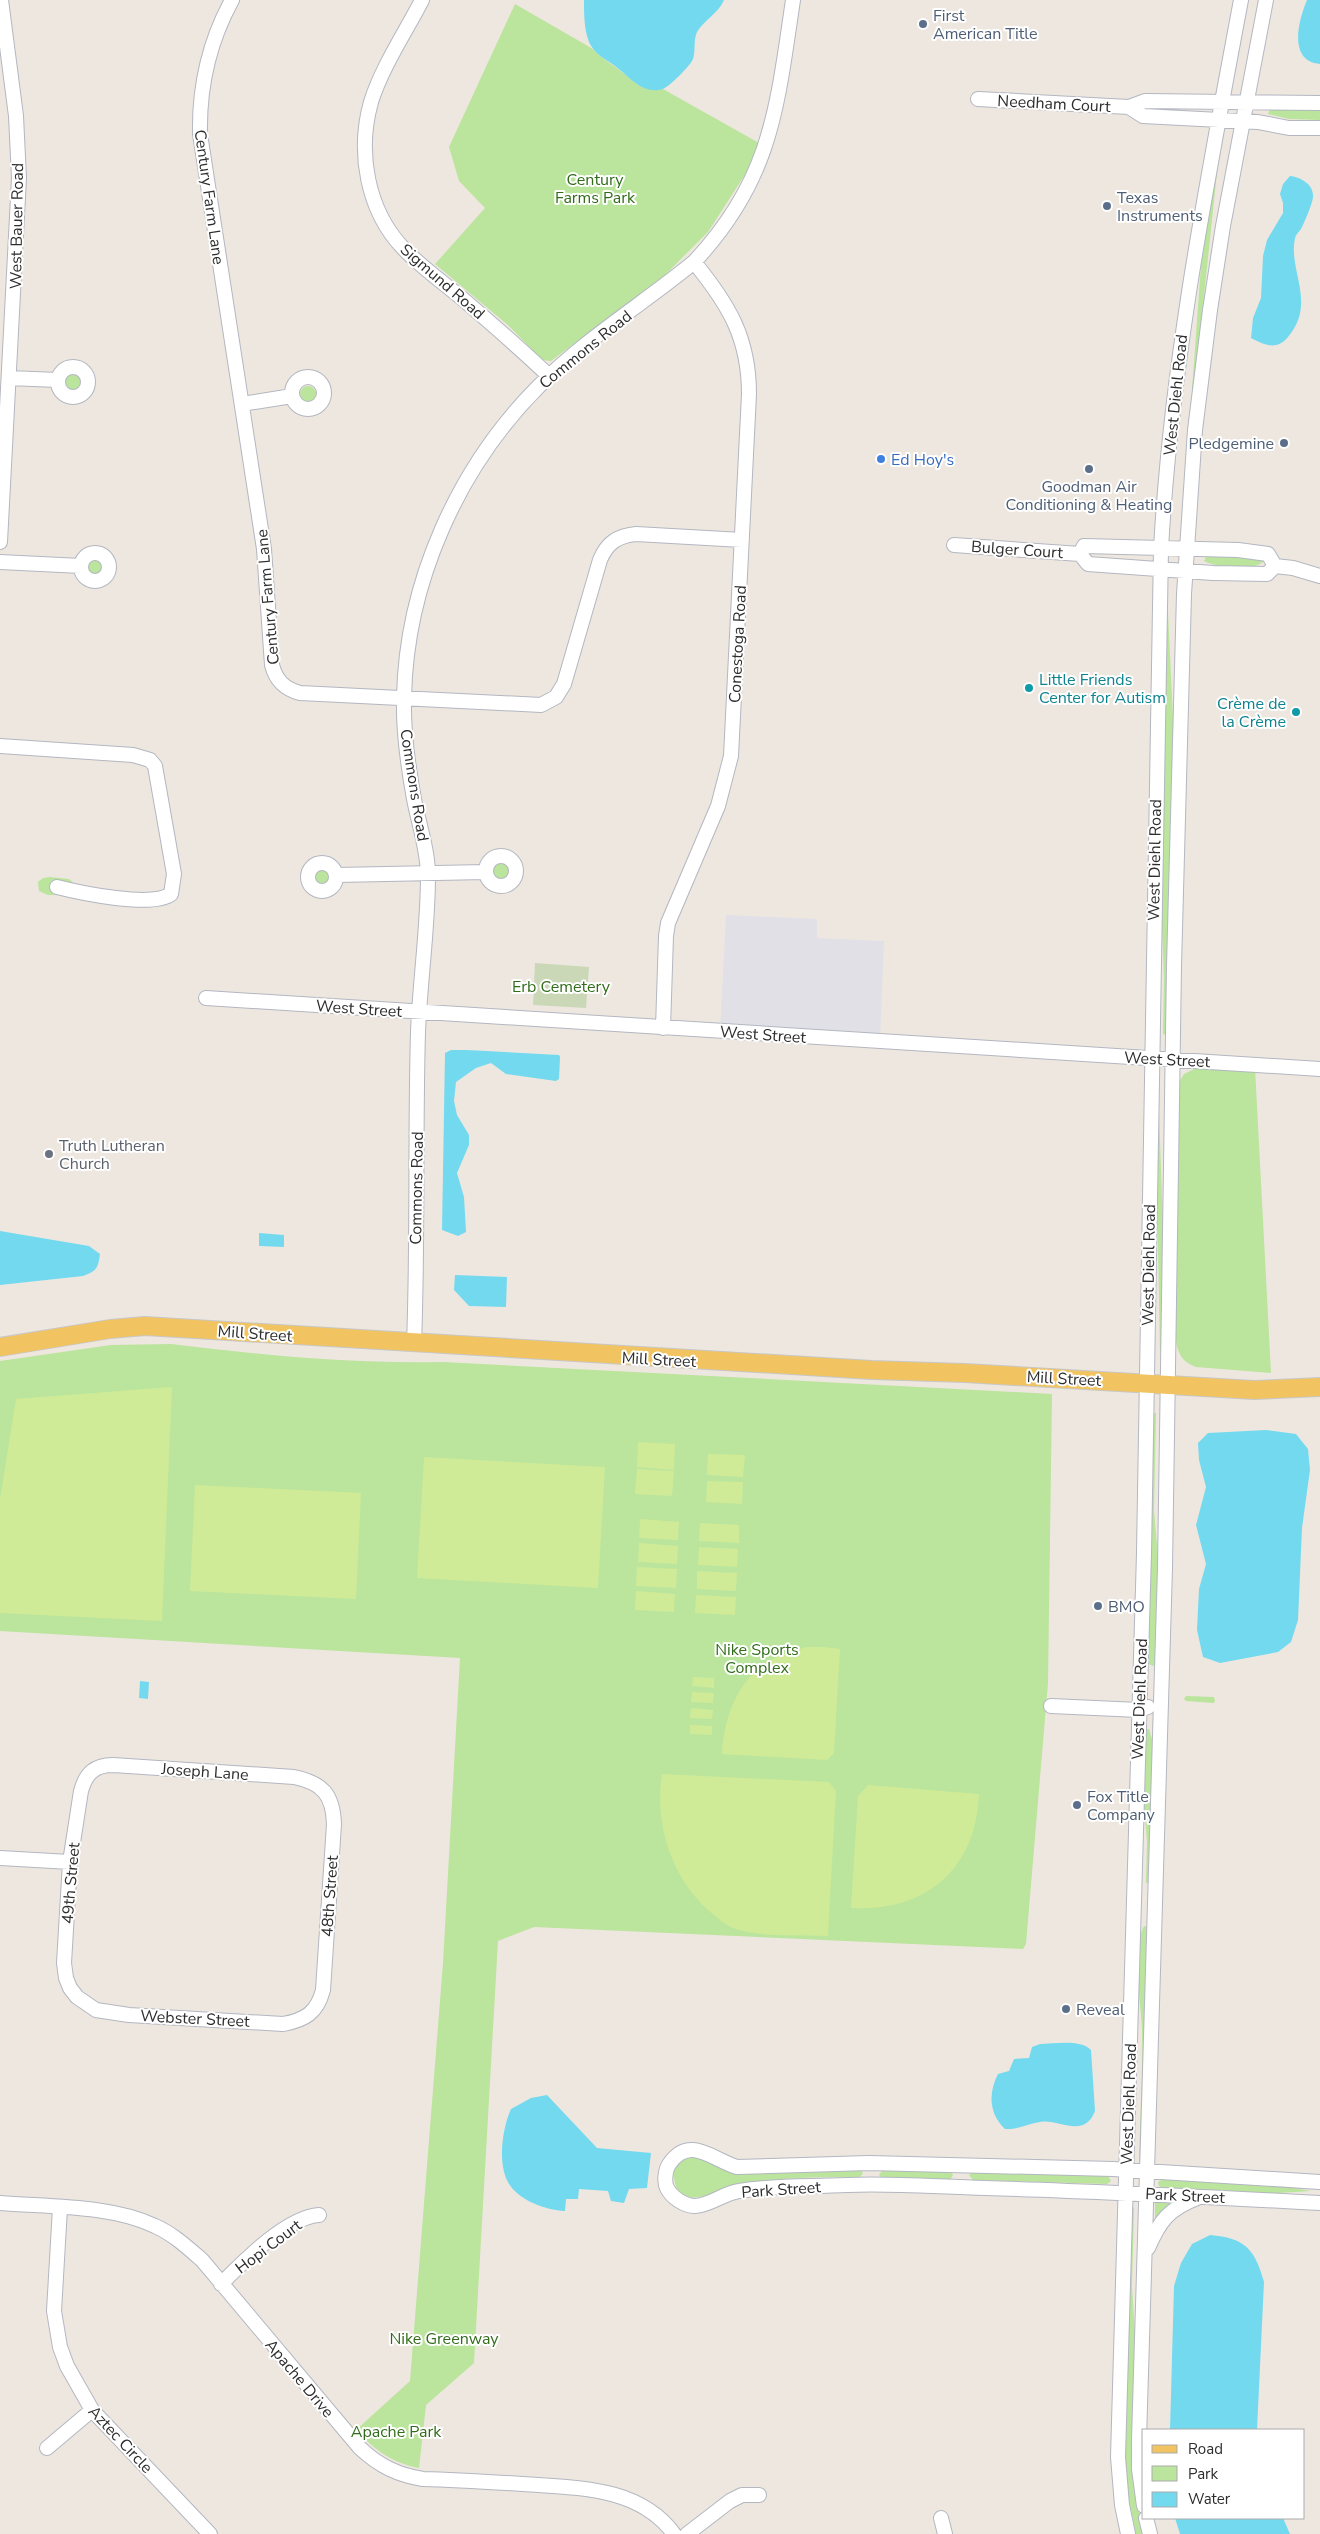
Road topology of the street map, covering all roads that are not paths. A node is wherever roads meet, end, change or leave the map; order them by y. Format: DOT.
graph roads {
  1 [pos="1,0"];
  2 [pos="422,0"];
  3 [pos="793,0"];
  4 [pos="1240,0"];
  5 [pos="1266,0"];
  6 [pos="226,2"];
  7 [pos="3,30"];
  8 [pos="978,99"];
  9 [pos="1222,101"];
  10 [pos="1247,101"];
  11 [pos="1320,103"];
  12 [pos="1129,107"];
  13 [pos="1218,121"];
  14 [pos="1243,121"];
  15 [pos="1320,128"];
  16 [pos="694,262"];
  17 [pos="550,376"];
  18 [pos="9,378"];
  19 [pos="58,380"];
  20 [pos="292,396"];
  21 [pos="242,404"];
  22 [pos="742,540"];
  23 [pos="0,542"];
  24 [pos="954,545"];
  25 [pos="1161,549"];
  26 [pos="1186,549"];
  27 [pos="1080,554"];
  28 [pos="0,562"];
  29 [pos="81,566"];
  30 [pos="1275,566"];
  31 [pos="1160,568"];
  32 [pos="1185,570"];
  33 [pos="1320,576"];
  34 [pos="404,697"];
  35 [pos="0,746"];
  36 [pos="486,872"];
  37 [pos="428,873"];
  38 [pos="336,875"];
  39 [pos="57,887"];
  40 [pos="206,998"];
  41 [pos="419,1013"];
  42 [pos="663,1028"];
  43 [pos="1151,1059"];
  44 [pos="1172,1060"];
  45 [pos="1320,1069"];
  46 [pos="414,1344"];
  47 [pos="0,1346"];
  48 [pos="1147,1383"];
  49 [pos="1168,1384"];
  50 [pos="1320,1388"];
  51 [pos="1161,1702"];
  52 [pos="1051,1706"];
  53 [pos="1139,1710"];
  54 [pos="92,1770"];
  55 [pos="317,1785"];
  56 [pos="0,1858"];
  57 [pos="70,1862"];
  58 [pos="77,1997"];
  59 [pos="314,2011"];
  60 [pos="1126,2170"];
  61 [pos="1147,2172"];
  62 [pos="1320,2182"];
  63 [pos="1126,2192"];
  64 [pos="1147,2193"];
  65 [pos="1201,2196"];
  66 [pos="0,2203"];
  67 [pos="1320,2203"];
  68 [pos="60,2208"];
  69 [pos="319,2215"];
  70 [pos="1145,2256"];
  71 [pos="221,2284"];
  72 [pos="92,2410"];
  73 [pos="47,2448"];
  74 [pos="1142,2491"];
  75 [pos="759,2495"];
  76 [pos="941,2518"];
  77 [pos="1146,2519"];
  78 [pos="207,2533"];
  79 [pos="674,2534"];
  80 [pos="687,2534"];
  81 [pos="945,2534"];
  82 [pos="1128,2534"];
  83 [pos="1150,2534"];
  1 -- 7 [label="street, West Bauer Road"];
  2 -- 17 [label="street, Sigmund Road"];
  3 -- 16 [label="street, Commons Road"];
  4 -- 9 [label="street, West Diehl Road"];
  5 -- 10 [label="street, West Diehl Road"];
  6 -- 21 [label="street, Century Farm Lane"];
  7 -- 18 [label="street, West Bauer Road"];
  8 -- 12 [label="street, Needham Court"];
  9 -- 10 [label="street, Needham Court"];
  9 -- 12 [label="street, Needham Court"];
  9 -- 13 [label="street, West Diehl Road"];
  10 -- 11 [label="street, Needham Court"];
  10 -- 14 [label="street, West Diehl Road"];
  12 -- 13 [label="street, Needham Court"];
  13 -- 14 [label="street, Needham Court"];
  13 -- 25 [label="street, West Diehl Road"];
  14 -- 15 [label="street, Needham Court"];
  14 -- 26 [label="street, West Diehl Road"];
  16 -- 17 [label="street, Commons Road"];
  16 -- 22 [label="street, Conestoga Road"];
  17 -- 34 [label="street, Commons Road"];
  18 -- 19 [label="street"];
  18 -- 23 [label="street, West Bauer Road"];
  20 -- 21 [label="street"];
  21 -- 34 [label="street, Century Farm Lane"];
  22 -- 34 [label="street, Century Farm Lane"];
  22 -- 42 [label="street, Conestoga Road"];
  24 -- 27 [label="street, Bulger Court"];
  25 -- 26 [label="street, Bulger Court"];
  25 -- 27 [label="street, Bulger Court"];
  25 -- 31 [label="street, West Diehl Road"];
  26 -- 30 [label="street, Bulger Court"];
  26 -- 32 [label="street, West Diehl Road"];
  27 -- 31 [label="street, Bulger Court"];
  28 -- 29 [label="street"];
  30 -- 32 [label="street, Bulger Court"];
  30 -- 33 [label="street"];
  31 -- 32 [label="street, Bulger Court"];
  31 -- 43 [label="street, West Diehl Road"];
  32 -- 44 [label="street, West Diehl Road"];
  34 -- 37 [label="street, Commons Road"];
  35 -- 39 [label="street"];
  36 -- 37 [label="street"];
  37 -- 38 [label="street"];
  37 -- 41 [label="street, Commons Road"];
  40 -- 41 [label="street, West Street"];
  41 -- 42 [label="street, West Street"];
  41 -- 46 [label="street, Commons Road"];
  42 -- 43 [label="street, West Street"];
  43 -- 44 [label="street, West Street"];
  43 -- 48 [label="street, West Diehl Road"];
  44 -- 45 [label="street, West Street"];
  44 -- 49 [label="street, West Diehl Road"];
  46 -- 47 [label="main road, Mill Street"];
  46 -- 48 [label="main road, Mill Street"];
  48 -- 49 [label="main road, Mill Street"];
  48 -- 53 [label="street, West Diehl Road"];
  49 -- 50 [label="main road, Mill Street"];
  49 -- 51 [label="street, West Diehl Road"];
  51 -- 53 [label="street"];
  51 -- 61 [label="street, West Diehl Road"];
  52 -- 53 [label="street"];
  53 -- 60 [label="street, West Diehl Road"];
  54 -- 55 [label="street, Joseph Lane"];
  54 -- 57 [label="street, 49th Street"];
  55 -- 59 [label="street, 48th Street"];
  56 -- 57 [label="street"];
  57 -- 58 [label="street, 49th Street"];
  58 -- 59 [label="street, Webster Street"];
  60 -- 61 [label="street, Park Street"];
  60 -- 63 [label="street, West Diehl Road"];
  60 -- 63 [label="street, Park Street"];
  61 -- 62 [label="street, Park Street"];
  61 -- 64 [label="street, West Diehl Road"];
  63 -- 64 [label="street, Park Street"];
  63 -- 82 [label="street, West Diehl Road"];
  64 -- 65 [label="street, Park Street"];
  64 -- 70 [label="street, West Diehl Road"];
  65 -- 67 [label="street, Park Street"];
  65 -- 70 [label="street"];
  66 -- 68 [label="street, Apache Drive"];
  68 -- 71 [label="street, Apache Drive"];
  68 -- 72 [label="street, Aztec Circle"];
  69 -- 71 [label="street, Hopi Court"];
  70 -- 74 [label="street, West Diehl Road"];
  71 -- 79 [label="street, Apache Drive"];
  72 -- 73 [label="street"];
  72 -- 78 [label="street, Aztec Circle"];
  75 -- 80 [label="street"];
  76 -- 81 [label="street"];
  77 -- 83 [label="street"];
}
